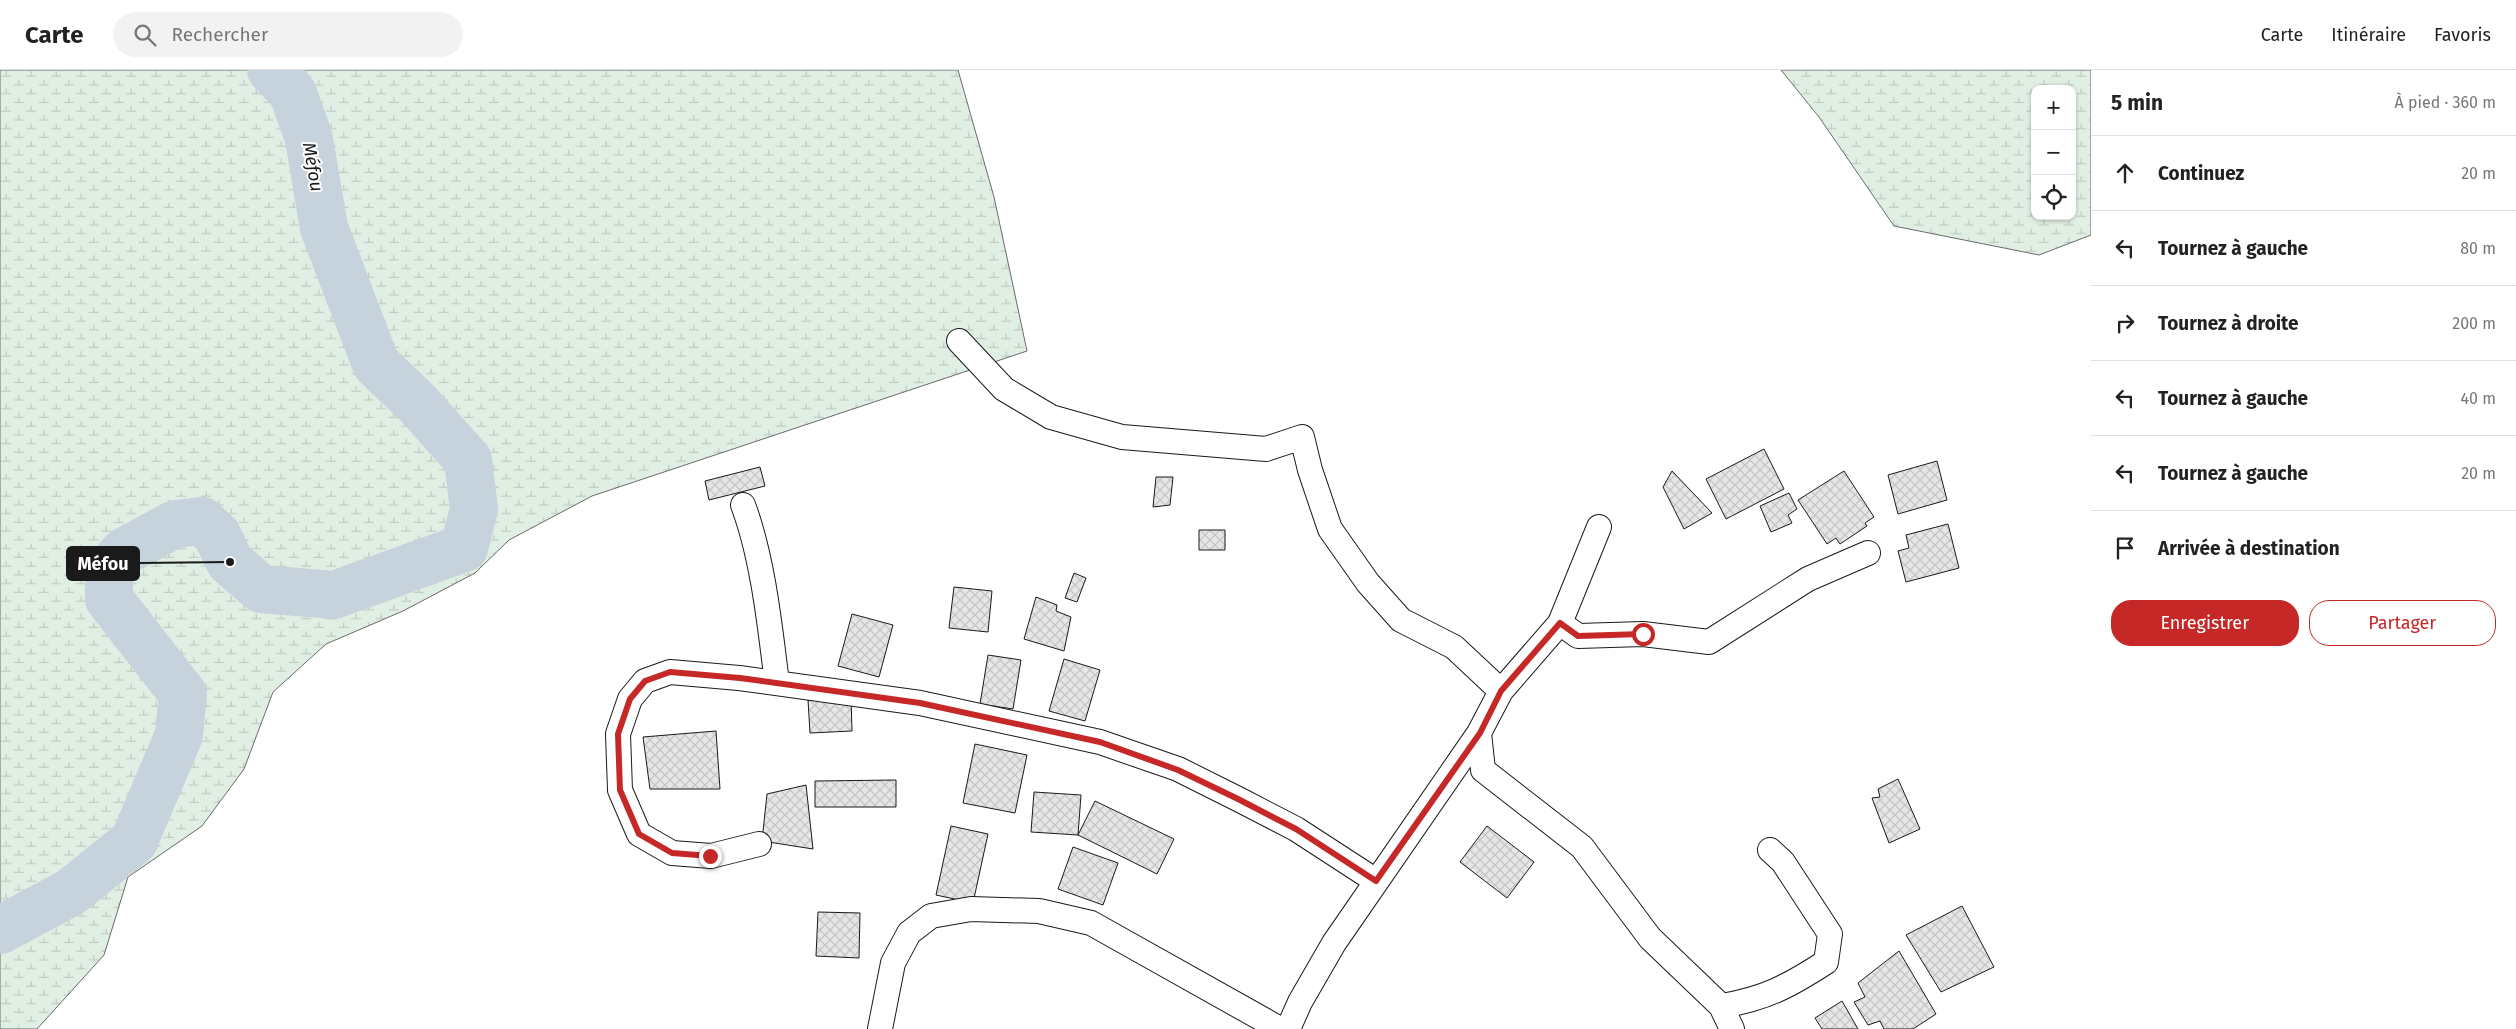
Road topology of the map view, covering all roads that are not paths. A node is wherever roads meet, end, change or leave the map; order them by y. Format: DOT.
graph roads {
  1 [pos="960,341"];
  2 [pos="743,505"];
  3 [pos="1599,527"];
  4 [pos="1868,553"];
  5 [pos="1560,623"];
  6 [pos="777,684"];
  7 [pos="1501,691"];
  8 [pos="1480,733"];
  9 [pos="759,844"];
  10 [pos="1770,850"];
  11 [pos="1376,881"];
  12 [pos="1721,1006"];
  13 [pos="880,1029"];
  14 [pos="1280,1029"];
  15 [pos="1288,1029"];
  16 [pos="1732,1029"];
  1 -- 7 [label="street"];
  2 -- 6 [label="street"];
  3 -- 5 [label="street"];
  4 -- 5 [label="street"];
  5 -- 7 [label="street"];
  6 -- 9 [label="street"];
  6 -- 11 [label="street"];
  7 -- 8 [label="street"];
  8 -- 11 [label="street"];
  8 -- 12 [label="street"];
  10 -- 12 [label="street"];
  11 -- 15 [label="street"];
  12 -- 16 [label="street"];
  13 -- 14 [label="street"];
}
